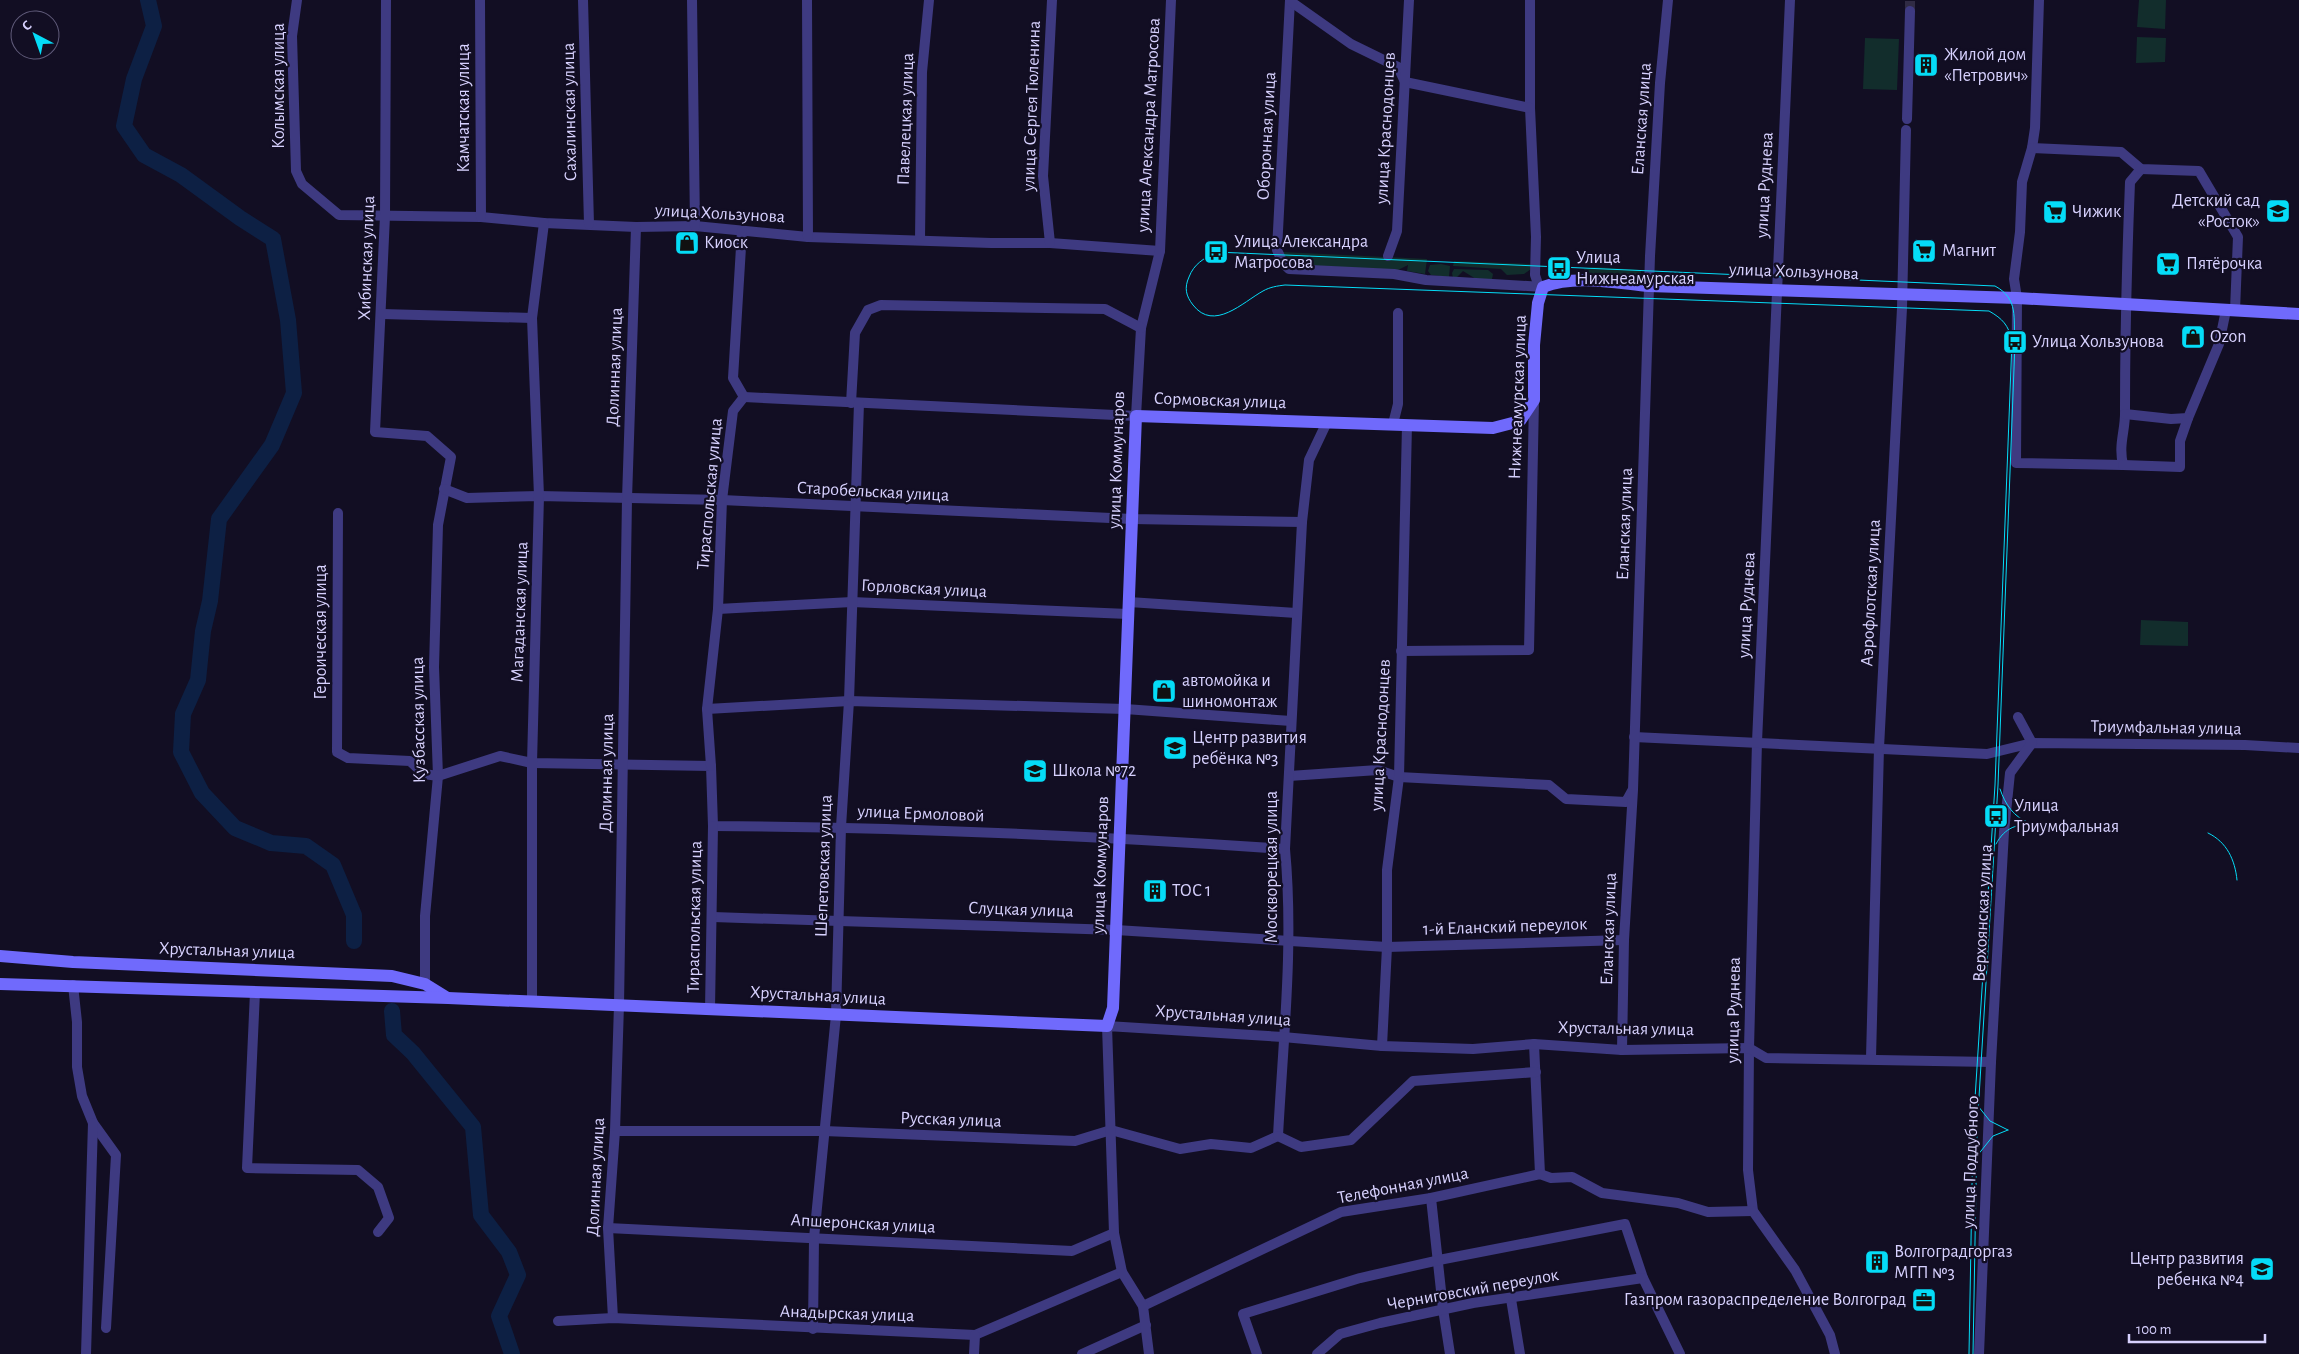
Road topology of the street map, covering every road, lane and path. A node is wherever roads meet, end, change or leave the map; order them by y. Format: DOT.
graph roads {
  1 [pos="297,0"];
  2 [pos="386,0"];
  3 [pos="480,0"];
  4 [pos="583,0"];
  5 [pos="692,0"];
  6 [pos="807,0"];
  7 [pos="929,0"];
  8 [pos="1052,0"];
  9 [pos="1171,0"];
  10 [pos="1409,0"];
  11 [pos="1530,0"];
  12 [pos="1668,0"];
  13 [pos="1790,0"];
  14 [pos="2039,0"];
  15 [pos="1290,1"];
  16 [pos="1910,4"];
  17 [pos="1406,82"];
  18 [pos="1530,108"];
  19 [pos="2032,148"];
  20 [pos="2141,169"];
  21 [pos="296,171"];
  22 [pos="385,216"];
  23 [pos="481,217"];
  24 [pos="544,223"];
  25 [pos="589,224"];
  26 [pos="695,226"];
  27 [pos="636,227"];
  28 [pos="742,231"];
  29 [pos="808,237"];
  30 [pos="920,240"];
  31 [pos="1050,243"];
  32 [pos="1160,251"];
  33 [pos="1388,256"];
  34 [pos="1289,269"];
  35 [pos="1649,286"];
  36 [pos="1543,287"];
  37 [pos="1776,289"];
  38 [pos="1901,293"];
  39 [pos="2017,298"];
  40 [pos="2125,303"];
  41 [pos="2230,310"];
  42 [pos="1398,313"];
  43 [pos="382,314"];
  44 [pos="2299,314"];
  45 [pos="532,318"];
  46 [pos="1141,328"];
  47 [pos="744,397"];
  48 [pos="1534,400"];
  49 [pos="855,403"];
  50 [pos="2126,414"];
  51 [pos="1136,416"];
  52 [pos="2188,418"];
  53 [pos="1327,422"];
  54 [pos="1393,424"];
  55 [pos="1407,425"];
  56 [pos="451,457"];
  57 [pos="2123,466"];
  58 [pos="444,489"];
  59 [pos="539,496"];
  60 [pos="627,499"];
  61 [pos="722,500"];
  62 [pos="856,508"];
  63 [pos="338,513"];
  64 [pos="1132,519"];
  65 [pos="1302,522"];
  66 [pos="852,602"];
  67 [pos="1128,608"];
  68 [pos="718,609"];
  69 [pos="1296,613"];
  70 [pos="1401,651"];
  71 [pos="849,701"];
  72 [pos="707,709"];
  73 [pos="1124,709"];
  74 [pos="2018,717"];
  75 [pos="1291,721"];
  76 [pos="1634,737"];
  77 [pos="1757,742"];
  78 [pos="2032,743"];
  79 [pos="1879,748"];
  80 [pos="2299,748"];
  81 [pos="532,763"];
  82 [pos="624,763"];
  83 [pos="711,766"];
  84 [pos="438,776"];
  85 [pos="1290,776"];
  86 [pos="1399,777"];
  87 [pos="1633,790"];
  88 [pos="713,826"];
  89 [pos="841,827"];
  90 [pos="1119,838"];
  91 [pos="1285,850"];
  92 [pos="713,917"];
  93 [pos="839,920"];
  94 [pos="1116,930"];
  95 [pos="1624,940"];
  96 [pos="1288,941"];
  97 [pos="1387,947"];
  98 [pos="0,956"];
  99 [pos="0,984"];
  100 [pos="425,984"];
  101 [pos="73,985"];
  102 [pos="255,992"];
  103 [pos="448,998"];
  104 [pos="532,1002"];
  105 [pos="619,1005"];
  106 [pos="710,1008"];
  107 [pos="836,1015"];
  108 [pos="1107,1026"];
  109 [pos="1284,1037"];
  110 [pos="1534,1044"];
  111 [pos="1382,1046"];
  112 [pos="1749,1048"];
  113 [pos="1622,1050"];
  114 [pos="1871,1058"];
  115 [pos="1991,1062"];
  116 [pos="1536,1072"];
  117 [pos="93,1123"];
  118 [pos="1111,1130"];
  119 [pos="615,1131"];
  120 [pos="824,1131"];
  121 [pos="1278,1136"];
  122 [pos="1540,1174"];
  123 [pos="1431,1198"];
  124 [pos="1752,1211"];
  125 [pos="608,1228"];
  126 [pos="378,1232"];
  127 [pos="1114,1233"];
  128 [pos="814,1238"];
  129 [pos="1439,1260"];
  130 [pos="1122,1272"];
  131 [pos="1643,1278"];
  132 [pos="1512,1299"];
  133 [pos="1143,1306"];
  134 [pos="1443,1309"];
  135 [pos="612,1318"];
  136 [pos="558,1322"];
  137 [pos="1146,1325"];
  138 [pos="106,1328"];
  139 [pos="813,1329"];
  140 [pos="975,1335"];
  141 [pos="86,1354"];
  142 [pos="974,1354"];
  143 [pos="1082,1354"];
  144 [pos="1149,1354"];
  145 [pos="1257,1354"];
  146 [pos="1316,1354"];
  147 [pos="1450,1354"];
  148 [pos="1520,1354"];
  149 [pos="1680,1354"];
  150 [pos="1835,1354"];
  151 [pos="1979,1354"];
  1 -- 21 [label="street, Колымская улица"];
  2 -- 22 [label="street, Хибинская улица"];
  3 -- 23 [label="street, Камчатская улица"];
  4 -- 25 [label="street, Сахалинская улица"];
  5 -- 26 [label="street"];
  6 -- 29 [label="street"];
  7 -- 30 [label="street, Павелецкая улица"];
  8 -- 31 [label="street, улица Сергея Тюленина"];
  9 -- 32 [label="street, улица Александра Матросова"];
  10 -- 17 [label="street, улица Краснодонцев"];
  11 -- 18 [label="street"];
  12 -- 35 [label="street, Еланская улица"];
  13 -- 37 [label="street, улица Руднева"];
  14 -- 19 [label="street"];
  15 -- 17 [label="street"];
  15 -- 34 [label="street, Оборонная улица"];
  16 -- 38 [label="street, Аэрофлотская улица"];
  17 -- 18 [label="street"];
  17 -- 33 [label="street, улица Краснодонцев"];
  18 -- 36 [label="street"];
  19 -- 20 [label="street"];
  19 -- 39 [label="street"];
  20 -- 40 [label="street"];
  20 -- 41 [label="street"];
  21 -- 22 [label="street, улица Хользунова"];
  22 -- 23 [label="street, улица Хользунова"];
  22 -- 43 [label="street, Хибинская улица"];
  23 -- 24 [label="street, улица Хользунова"];
  24 -- 25 [label="street, улица Хользунова"];
  24 -- 45 [label="street, Магаданская улица"];
  25 -- 27 [label="street, улица Хользунова"];
  26 -- 27 [label="street, улица Хользунова"];
  26 -- 28 [label="street, улица Хользунова"];
  27 -- 60 [label="street, Долинная улица"];
  28 -- 29 [label="street, улица Хользунова"];
  28 -- 47 [label="street"];
  29 -- 30 [label="street, улица Хользунова"];
  30 -- 31 [label="street, улица Хользунова"];
  31 -- 32 [label="street, улица Хользунова"];
  32 -- 46 [label="street, улица Коммунаров"];
  34 -- 36 [label="street, улица Хользунова"];
  35 -- 36 [label="street, улица Хользунова"];
  35 -- 37 [label="street, улица Хользунова"];
  35 -- 76 [label="street, Еланская улица"];
  36 -- 48 [label="street, Нижнеамурская улица"];
  37 -- 38 [label="street, улица Хользунова"];
  37 -- 77 [label="street, улица Руднева"];
  38 -- 39 [label="street, улица Хользунова"];
  38 -- 79 [label="street, Аэрофлотская улица"];
  39 -- 40 [label="street, улица Хользунова"];
  39 -- 57 [label="street"];
  40 -- 41 [label="street, улица Хользунова"];
  40 -- 50 [label="street"];
  41 -- 44 [label="street, улица Хользунова"];
  41 -- 52 [label="street"];
  42 -- 54 [label="street"];
  43 -- 45 [label="street"];
  43 -- 56 [label="street, Хибинская улица"];
  45 -- 59 [label="street, Магаданская улица"];
  46 -- 49 [label="street, Шепетовская улица"];
  46 -- 51 [label="street, улица Коммунаров"];
  47 -- 49 [label="street, Сормовская улица"];
  47 -- 61 [label="street, Тираспольская улица"];
  48 -- 55 [label="street, Сормовская улица"];
  48 -- 70 [label="street, Нижнеамурская улица"];
  49 -- 51 [label="street, Сормовская улица"];
  49 -- 62 [label="street, Шепетовская улица"];
  50 -- 52 [label="street"];
  50 -- 57 [label="street"];
  51 -- 53 [label="street, Сормовская улица"];
  51 -- 64 [label="street, улица Коммунаров"];
  52 -- 57 [label="street"];
  53 -- 54 [label="street, Сормовская улица"];
  53 -- 65 [label="street, Москворецкая улица"];
  54 -- 55 [label="street, Сормовская улица"];
  55 -- 70 [label="street, улица Краснодонцев"];
  56 -- 58 [label="street, Кузбасская улица"];
  58 -- 59 [label="street, Старобельская улица"];
  58 -- 84 [label="street, Кузбасская улица"];
  59 -- 60 [label="street, Старобельская улица"];
  59 -- 81 [label="street, Магаданская улица"];
  60 -- 61 [label="street, Старобельская улица"];
  60 -- 82 [label="street, Долинная улица"];
  61 -- 62 [label="street, Старобельская улица"];
  61 -- 68 [label="street, Тираспольская улица"];
  62 -- 64 [label="street, Старобельская улица"];
  62 -- 66 [label="street, Шепетовская улица"];
  63 -- 84 [label="street, Героическая улица"];
  64 -- 65 [label="street, Старобельская улица"];
  64 -- 67 [label="street, улица Коммунаров"];
  65 -- 69 [label="street, Москворецкая улица"];
  66 -- 67 [label="street, Горловская улица"];
  66 -- 68 [label="street, Горловская улица"];
  66 -- 71 [label="street, Шепетовская улица"];
  67 -- 69 [label="street, Горловская улица"];
  67 -- 73 [label="street, улица Коммунаров"];
  68 -- 72 [label="street, Тираспольская улица"];
  69 -- 75 [label="street, Москворецкая улица"];
  70 -- 86 [label="street, улица Краснодонцев"];
  71 -- 72 [label="street"];
  71 -- 73 [label="street"];
  71 -- 89 [label="street, Шепетовская улица"];
  72 -- 83 [label="street, Тираспольская улица"];
  73 -- 75 [label="street"];
  73 -- 90 [label="street, улица Коммунаров"];
  74 -- 78 [label="street"];
  75 -- 85 [label="street, Москворецкая улица"];
  76 -- 77 [label="street, Триумфальная улица"];
  76 -- 87 [label="street, Еланская улица"];
  77 -- 79 [label="street, Триумфальная улица"];
  77 -- 112 [label="street, улица Руднева"];
  78 -- 79 [label="street, Триумфальная улица"];
  78 -- 80 [label="street, Триумфальная улица"];
  78 -- 115 [label="street, Верхоянская улица"];
  79 -- 114 [label="street, Аэрофлотская улица"];
  81 -- 82 [label="street"];
  81 -- 84 [label="street"];
  81 -- 104 [label="street, Магаданская улица"];
  82 -- 83 [label="street"];
  82 -- 105 [label="street, Долинная улица"];
  83 -- 88 [label="street"];
  84 -- 100 [label="street, Кузбасская улица"];
  85 -- 86 [label="street"];
  85 -- 91 [label="street, Москворецкая улица"];
  86 -- 87 [label="street"];
  86 -- 97 [label="street, улица Краснодонцев"];
  87 -- 95 [label="street, Еланская улица"];
  88 -- 89 [label="street, улица Ермоловой"];
  88 -- 92 [label="street, Тираспольская улица"];
  89 -- 90 [label="street, улица Ермоловой"];
  89 -- 93 [label="street, Шепетовская улица"];
  90 -- 91 [label="street, улица Ермоловой"];
  90 -- 94 [label="street, улица Коммунаров"];
  91 -- 96 [label="street, Москворецкая улица"];
  92 -- 93 [label="street, Слуцкая улица"];
  92 -- 106 [label="street, Тираспольская улица"];
  93 -- 94 [label="street, Слуцкая улица"];
  93 -- 107 [label="street, Шепетовская улица"];
  94 -- 96 [label="street, Слуцкая улица"];
  94 -- 108 [label="street, улица Коммунаров"];
  95 -- 97 [label="street, 1-й Еланский переулок"];
  95 -- 113 [label="street, Еланская улица"];
  96 -- 97 [label="street, Слуцкая улица"];
  96 -- 109 [label="street, Москворецкая улица"];
  97 -- 111 [label="street, улица Краснодонцев"];
  98 -- 100 [label="street, Хрустальная улица"];
  99 -- 101 [label="street, Хрустальная улица"];
  100 -- 103 [label="street, Хрустальная улица"];
  101 -- 102 [label="street, Хрустальная улица"];
  101 -- 117 [label="street"];
  102 -- 103 [label="street, Хрустальная улица"];
  102 -- 126 [label="street"];
  103 -- 104 [label="street, Хрустальная улица"];
  104 -- 105 [label="street, Хрустальная улица"];
  105 -- 106 [label="street, Хрустальная улица"];
  105 -- 119 [label="street, Долинная улица"];
  106 -- 107 [label="street, Хрустальная улица"];
  107 -- 108 [label="street, Хрустальная улица"];
  107 -- 120 [label="street, Шепетовская улица"];
  108 -- 109 [label="street, Хрустальная улица"];
  108 -- 118 [label="street, улица Коммунаров"];
  109 -- 111 [label="street, Хрустальная улица"];
  109 -- 121 [label="street, Москворецкая улица"];
  110 -- 111 [label="street, Хрустальная улица"];
  110 -- 113 [label="street, Хрустальная улица"];
  110 -- 116 [label="street"];
  112 -- 113 [label="street, Хрустальная улица"];
  112 -- 114 [label="street, Хрустальная улица"];
  112 -- 124 [label="street, улица Руднева"];
  114 -- 115 [label="street, Хрустальная улица"];
  115 -- 151 [label="street, улица Поддубного"];
  116 -- 121 [label="street"];
  116 -- 122 [label="street"];
  117 -- 138 [label="street"];
  117 -- 141 [label="street"];
  118 -- 120 [label="street, Русская улица"];
  118 -- 121 [label="street"];
  118 -- 127 [label="street, улица Коммунаров"];
  119 -- 120 [label="street, Русская улица"];
  119 -- 125 [label="street, Долинная улица"];
  120 -- 128 [label="street, Шепетовская улица"];
  122 -- 123 [label="street, Телефонная улица"];
  122 -- 124 [label="street, Телефонная улица"];
  123 -- 129 [label="street"];
  123 -- 133 [label="street, Телефонная улица"];
  124 -- 150 [label="street"];
  125 -- 128 [label="street, Апшеронская улица"];
  125 -- 135 [label="street, Долинная улица"];
  127 -- 128 [label="street, Апшеронская улица"];
  127 -- 130 [label="street, улица Коммунаров"];
  128 -- 139 [label="street, Шепетовская улица"];
  129 -- 131 [label="street"];
  129 -- 134 [label="street"];
  129 -- 145 [label="street"];
  130 -- 133 [label="street, улица Коммунаров"];
  130 -- 140 [label="street, Анадырская улица"];
  131 -- 132 [label="street, Черниговский переулок"];
  131 -- 149 [label="street"];
  132 -- 134 [label="street, Черниговский переулок"];
  132 -- 148 [label="street"];
  133 -- 137 [label="street, улица Коммунаров"];
  134 -- 146 [label="street, Черниговский переулок"];
  134 -- 147 [label="street"];
  135 -- 136 [label="street, Анадырская улица"];
  135 -- 139 [label="street, Анадырская улица"];
  137 -- 143 [label="street"];
  137 -- 144 [label="street, улица Коммунаров"];
  139 -- 140 [label="street, Анадырская улица"];
  140 -- 142 [label="street"];
}
